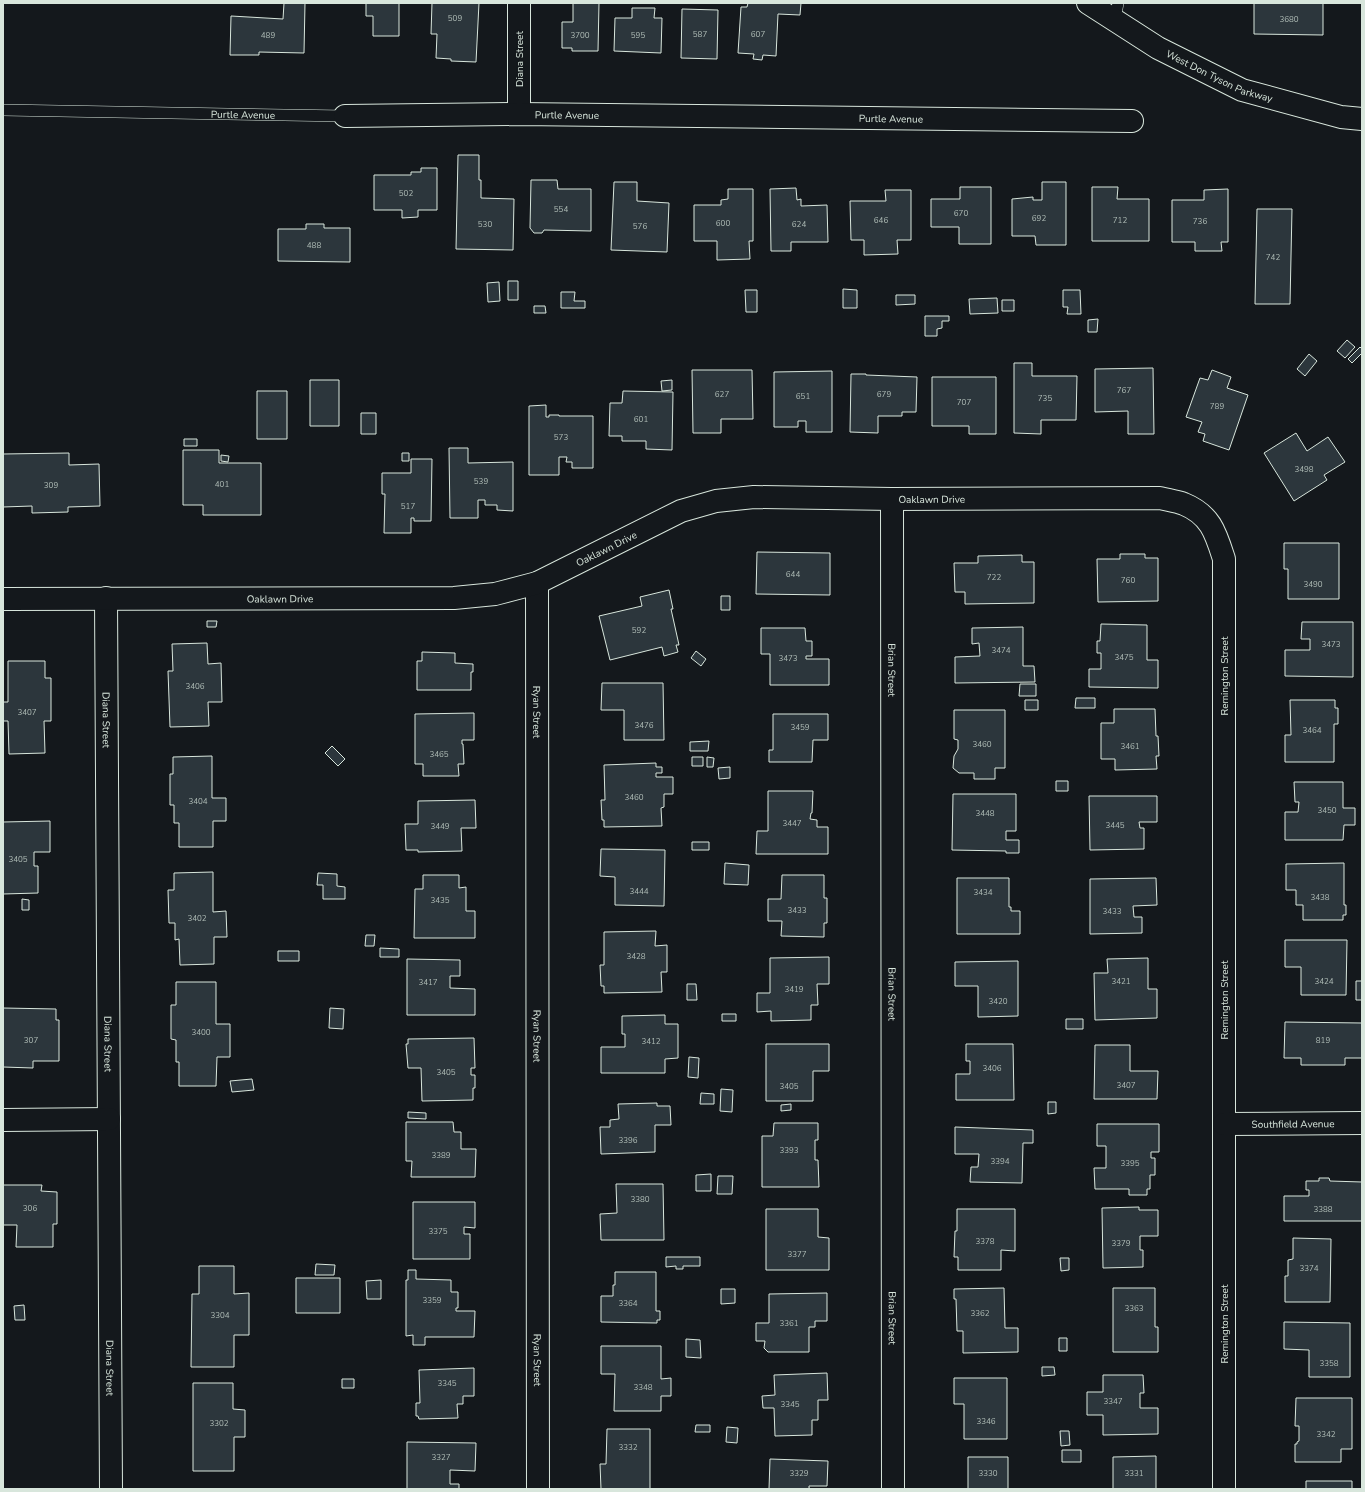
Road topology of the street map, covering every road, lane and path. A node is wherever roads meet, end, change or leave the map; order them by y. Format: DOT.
graph roads {
  1 [pos="519,3"];
  2 [pos="1088,3"];
  3 [pos="1116,12"];
  4 [pos="3,110"];
  5 [pos="518,114"];
  6 [pos="345,116"];
  7 [pos="1362,120"];
  8 [pos="1132,121"];
  9 [pos="892,499"];
  10 [pos="1205,516"];
  11 [pos="537,583"];
  12 [pos="106,598"];
  13 [pos="3,599"];
  14 [pos="109,1119"];
  15 [pos="3,1120"];
  16 [pos="1362,1123"];
  17 [pos="1224,1124"];
  18 [pos="111,1489"];
  19 [pos="538,1489"];
  20 [pos="893,1489"];
  21 [pos="1224,1489"];
  1 -- 5 [label="street, Diana Street"];
  2 -- 3 [label="street, West Don Tyson Parkway"];
  3 -- 7 [label="street, West Don Tyson Parkway"];
  4 -- 6 [label="lane, Purtle Avenue"];
  5 -- 6 [label="street, Purtle Avenue"];
  5 -- 8 [label="street, Purtle Avenue"];
  9 -- 10 [label="street, Oaklawn Drive"];
  9 -- 11 [label="street, Oaklawn Drive"];
  9 -- 20 [label="street, Brian Street"];
  10 -- 17 [label="street, Remington Street"];
  11 -- 12 [label="street, Oaklawn Drive"];
  11 -- 19 [label="street, Ryan Street"];
  12 -- 13 [label="street, Oaklawn Drive"];
  12 -- 14 [label="street, Diana Street"];
  14 -- 15 [label="street"];
  14 -- 18 [label="street, Diana Street"];
  16 -- 17 [label="street, Southfield Avenue"];
  17 -- 21 [label="street, Remington Street"];
}
